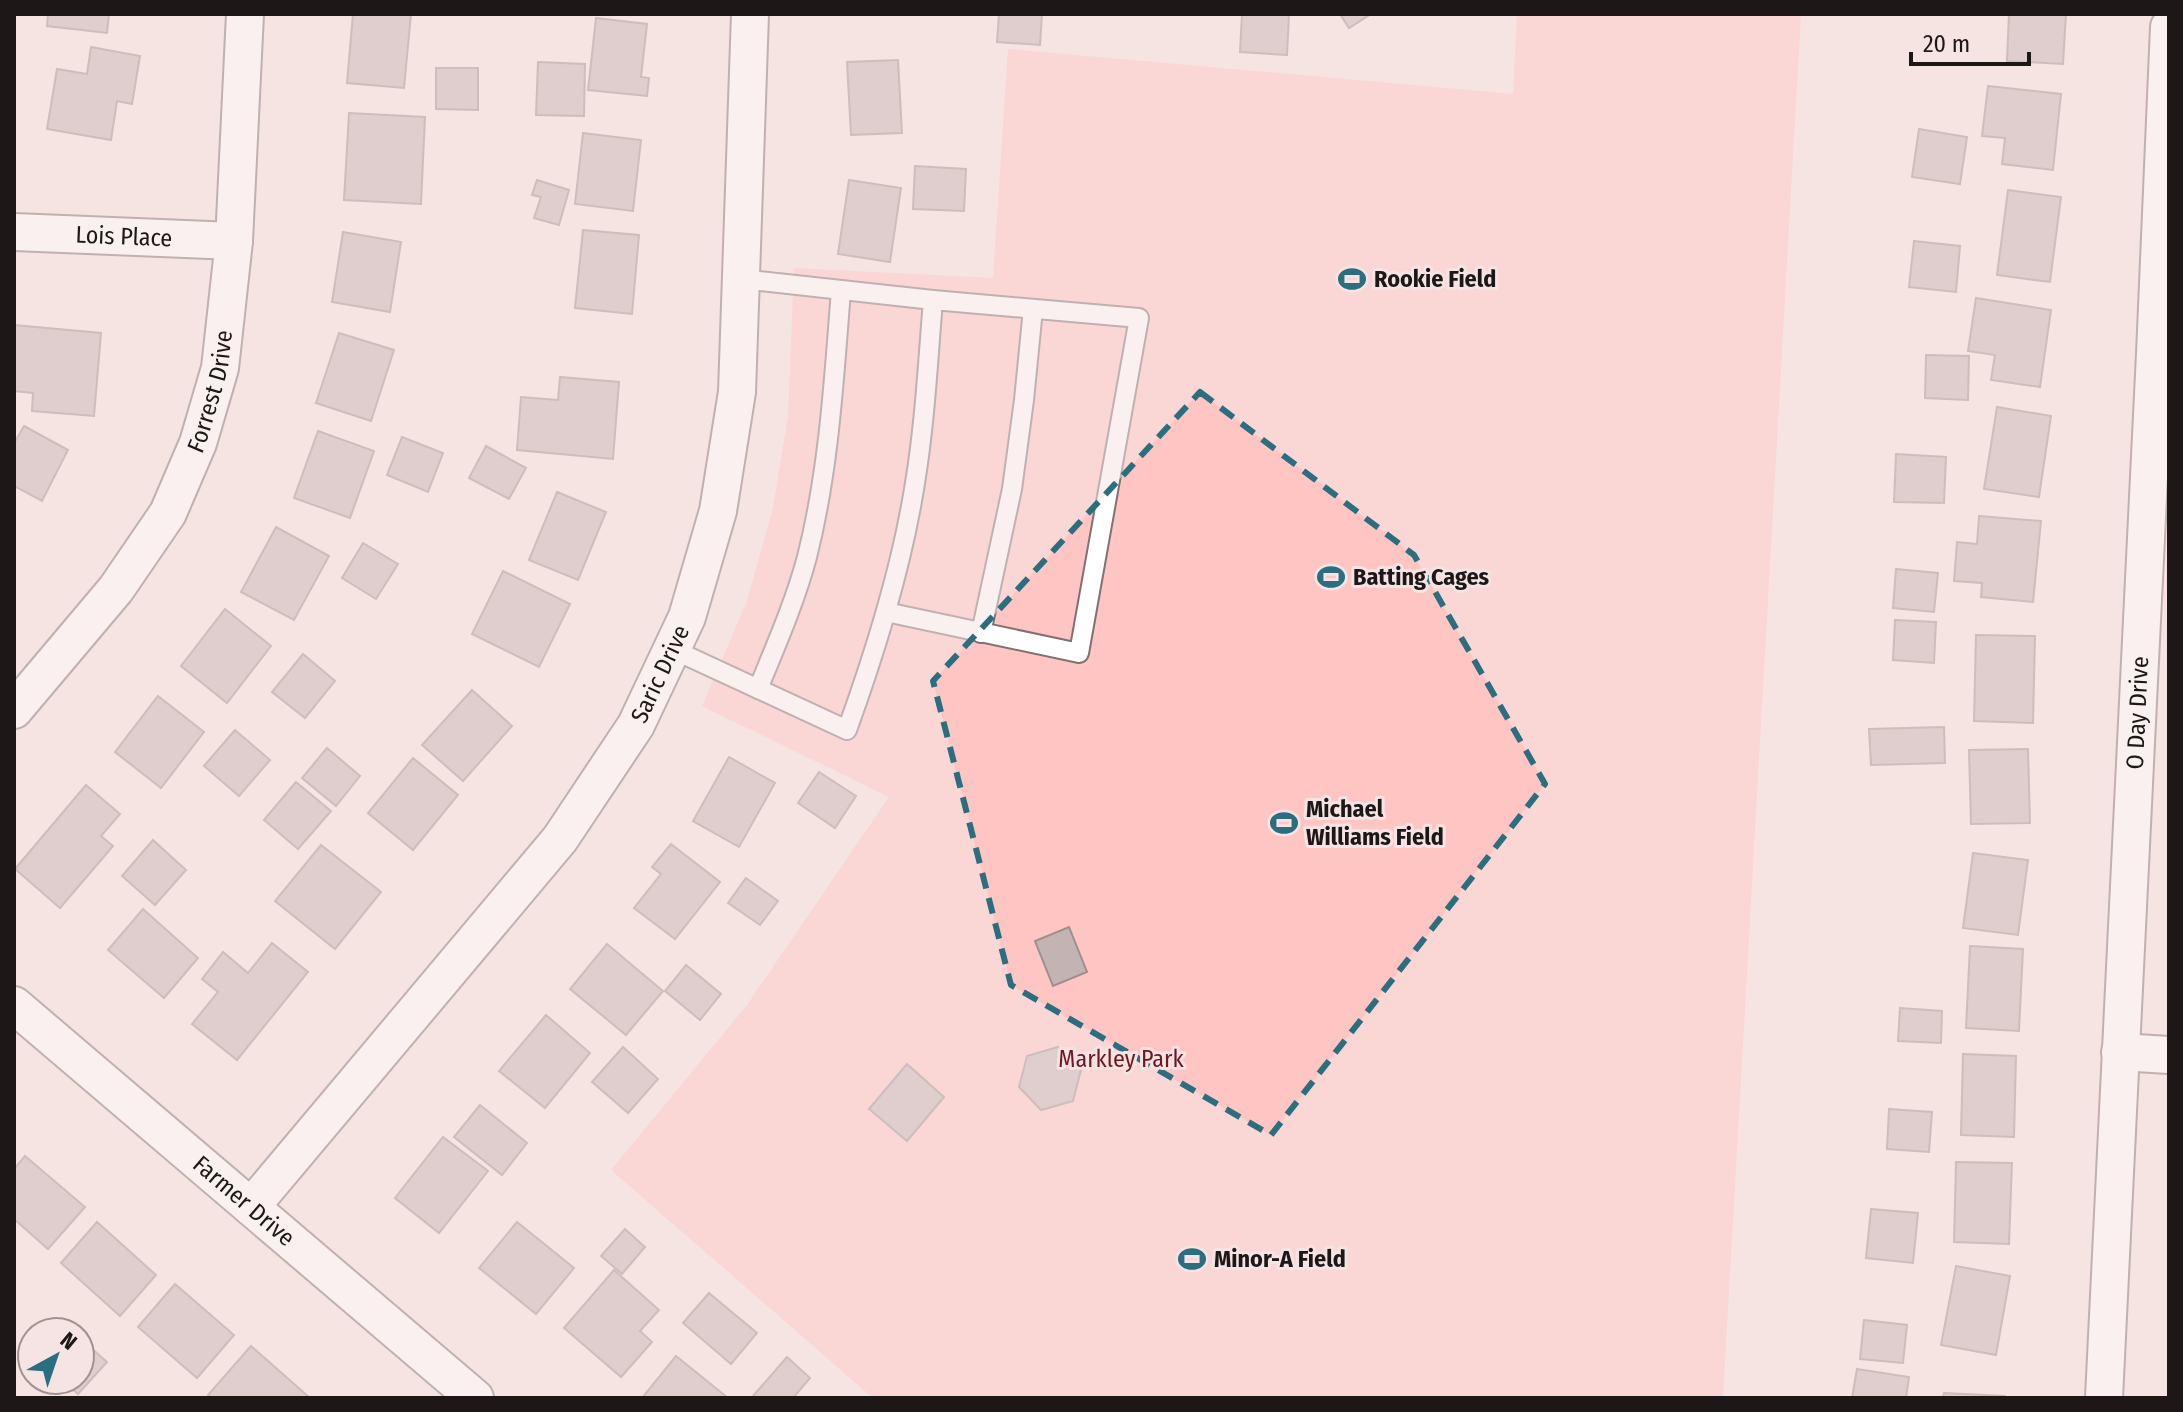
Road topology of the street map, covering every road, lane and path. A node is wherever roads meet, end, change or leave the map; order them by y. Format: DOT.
graph roads {
  1 [pos="245,14"];
  2 [pos="750,14"];
  3 [pos="2169,27"];
  4 [pos="14,232"];
  5 [pos="234,241"];
  6 [pos="741,279"];
  7 [pos="841,290"];
  8 [pos="933,300"];
  9 [pos="1033,309"];
  10 [pos="2162,354"];
  11 [pos="886,612"];
  12 [pos="981,633"];
  13 [pos="672,649"];
  14 [pos="758,689"];
  15 [pos="14,710"];
  16 [pos="14,1005"];
  17 [pos="2120,1052"];
  18 [pos="2169,1055"];
  19 [pos="251,1207"];
  20 [pos="475,1398"];
  21 [pos="2104,1398"];
  1 -- 5 [label="street, Forrest Drive"];
  2 -- 6 [label="street, Saric Drive"];
  3 -- 10 [label="street, O Day Drive"];
  4 -- 5 [label="street, Lois Place"];
  5 -- 15 [label="street, Forrest Drive"];
  6 -- 7 [label="lane"];
  6 -- 13 [label="street, Saric Drive"];
  7 -- 8 [label="lane"];
  7 -- 14 [label="lane"];
  8 -- 9 [label="lane"];
  8 -- 11 [label="lane"];
  9 -- 12 [label="lane"];
  9 -- 12 [label="lane"];
  10 -- 17 [label="street, O Day Drive"];
  11 -- 12 [label="lane"];
  11 -- 14 [label="lane"];
  13 -- 14 [label="lane"];
  13 -- 19 [label="street, Saric Drive"];
  16 -- 19 [label="street, Farmer Drive"];
  17 -- 18 [label="street"];
  17 -- 21 [label="street, O Day Drive"];
  19 -- 20 [label="street, Farmer Drive"];
}
